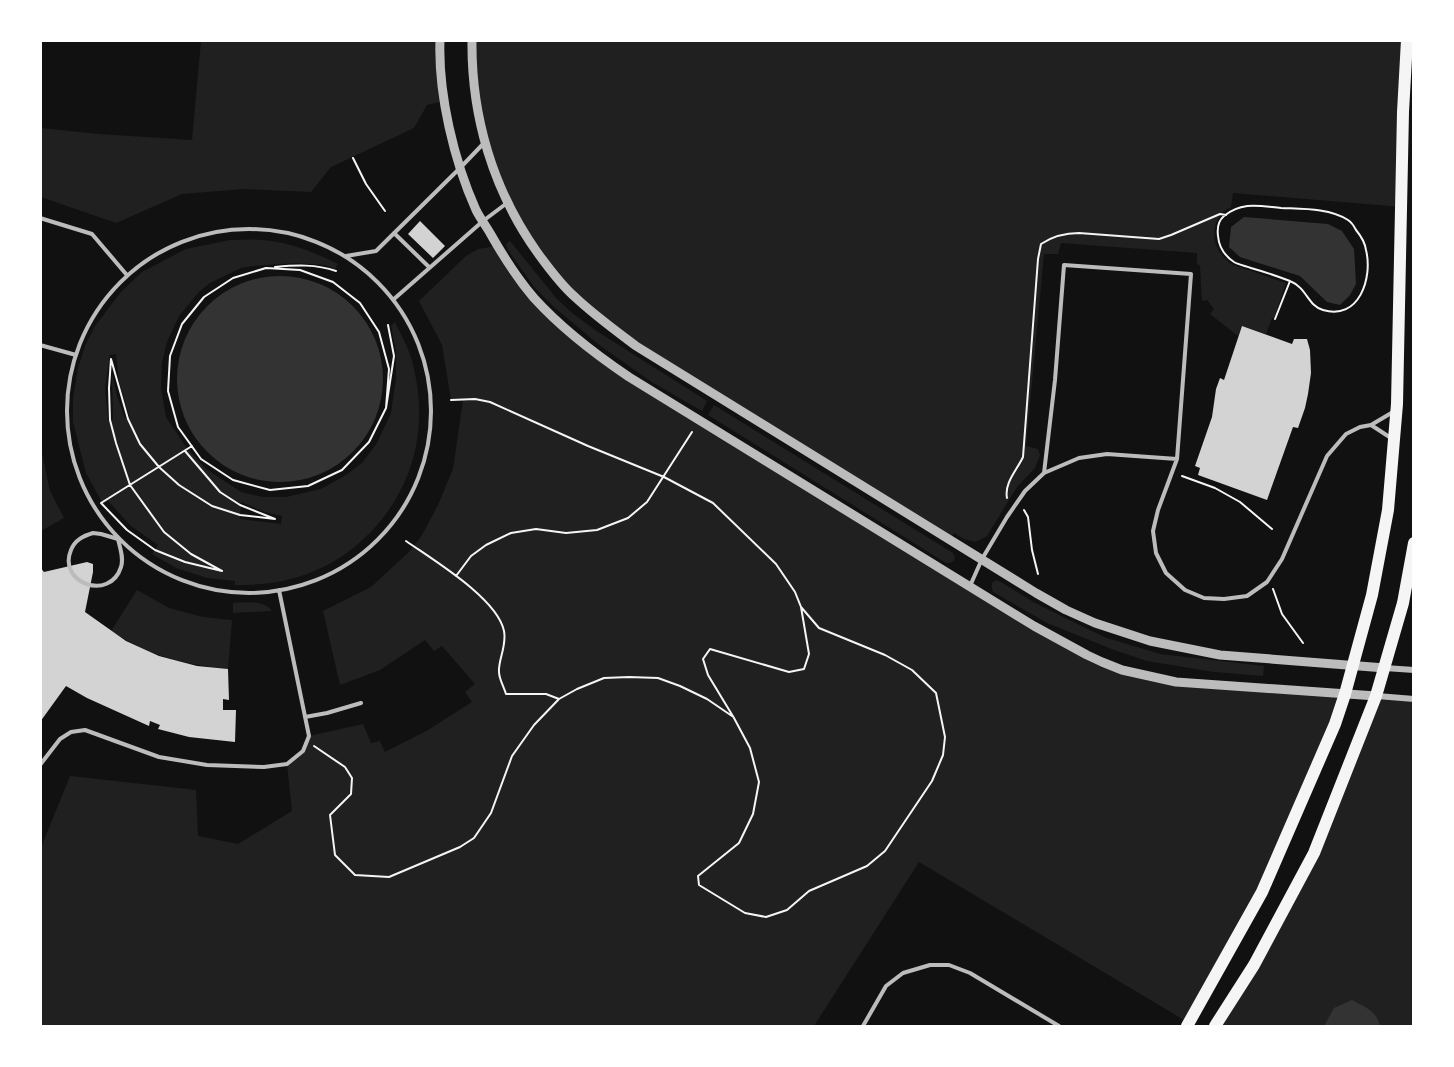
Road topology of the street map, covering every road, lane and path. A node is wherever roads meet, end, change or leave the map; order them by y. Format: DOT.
graph roads {
  1 [pos="440,40"];
  2 [pos="472,40"];
  3 [pos="1407,40"];
  4 [pos="484,142"];
  5 [pos="353,158"];
  6 [pos="461,167"];
  7 [pos="507,203"];
  8 [pos="385,211"];
  9 [pos="1226,215"];
  10 [pos="40,218"];
  11 [pos="483,221"];
  12 [pos="394,233"];
  13 [pos="346,256"];
  14 [pos="429,267"];
  15 [pos="266,268"];
  16 [pos="336,271"];
  17 [pos="126,274"];
  18 [pos="1290,281"];
  19 [pos="394,299"];
  20 [pos="1275,319"];
  21 [pos="388,325"];
  22 [pos="40,345"];
  23 [pos="76,356"];
  24 [pos="451,400"];
  25 [pos="386,408"];
  26 [pos="1396,410"];
  27 [pos="1371,425"];
  28 [pos="693,432"];
  29 [pos="1393,440"];
  30 [pos="192,446"];
  31 [pos="185,451"];
  32 [pos="1177,459"];
  33 [pos="159,467"];
  34 [pos="1044,473"];
  35 [pos="1182,476"];
  36 [pos="664,477"];
  37 [pos="130,485"];
  38 [pos="1007,498"];
  39 [pos="1024,510"];
  40 [pos="1272,529"];
  41 [pos="118,539"];
  42 [pos="406,541"];
  43 [pos="1413,543"];
  44 [pos="982,559"];
  45 [pos="1038,574"];
  46 [pos="456,576"];
  47 [pos="970,587"];
  48 [pos="1273,589"];
  49 [pos="279,590"];
  50 [pos="801,608"];
  51 [pos="1303,643"];
  52 [pos="1353,665"];
  53 [pos="1385,668"];
  54 [pos="1413,670"];
  55 [pos="1345,694"];
  56 [pos="1376,696"];
  57 [pos="559,699"];
  58 [pos="1413,699"];
  59 [pos="361,703"];
  60 [pos="305,717"];
  61 [pos="734,718"];
  62 [pos="307,742"];
  63 [pos="40,765"];
  64 [pos="863,1026"];
  65 [pos="1059,1026"];
  66 [pos="1187,1026"];
  67 [pos="1215,1026"];
  1 -- 6 [label="street"];
  2 -- 4 [label="street"];
  3 -- 26 [label="main road"];
  4 -- 6 [label="lane"];
  4 -- 7 [label="street"];
  5 -- 8 [label="path"];
  6 -- 11 [label="street"];
  6 -- 12 [label="lane"];
  7 -- 11 [label="lane"];
  7 -- 44 [label="street"];
  9 -- 18 [label="path"];
  9 -- 18 [label="path"];
  9 -- 38 [label="path"];
  10 -- 17 [label="lane"];
  11 -- 14 [label="lane"];
  11 -- 47 [label="street"];
  12 -- 13 [label="lane"];
  12 -- 14 [label="lane"];
  13 -- 17 [label="lane"];
  13 -- 19 [label="lane"];
  14 -- 19 [label="lane"];
  15 -- 16 [label="path"];
  15 -- 25 [label="path"];
  15 -- 30 [label="path"];
  17 -- 23 [label="lane"];
  18 -- 20 [label="path"];
  19 -- 49 [label="lane"];
  21 -- 25 [label="path"];
  22 -- 23 [label="lane"];
  23 -- 41 [label="lane"];
  24 -- 36 [label="path"];
  25 -- 30 [label="path"];
  26 -- 27 [label="lane"];
  26 -- 29 [label="main road"];
  27 -- 29 [label="lane"];
  27 -- 32 [label="lane"];
  28 -- 36 [label="path"];
  29 -- 52 [label="main road"];
  30 -- 31 [label="path"];
  31 -- 33 [label="path"];
  31 -- 33 [label="path"];
  32 -- 34 [label="lane"];
  32 -- 34 [label="lane"];
  33 -- 37 [label="path"];
  33 -- 37 [label="path"];
  34 -- 44 [label="lane"];
  35 -- 40 [label="path"];
  36 -- 46 [label="path"];
  36 -- 50 [label="path"];
  37 -- 37 [label="path"];
  39 -- 45 [label="path"];
  41 -- 41 [label="lane"];
  41 -- 49 [label="lane"];
  42 -- 46 [label="path"];
  43 -- 53 [label="main road"];
  44 -- 47 [label="lane"];
  44 -- 52 [label="street"];
  46 -- 57 [label="path"];
  47 -- 55 [label="street"];
  48 -- 51 [label="path"];
  49 -- 60 [label="lane"];
  50 -- 61 [label="path"];
  50 -- 61 [label="path"];
  52 -- 53 [label="street"];
  52 -- 55 [label="main road"];
  53 -- 54 [label="street"];
  53 -- 56 [label="main road"];
  55 -- 56 [label="street"];
  55 -- 66 [label="main road"];
  56 -- 58 [label="street"];
  56 -- 67 [label="main road"];
  57 -- 61 [label="path"];
  57 -- 62 [label="path"];
  59 -- 60 [label="lane"];
  60 -- 62 [label="lane"];
  62 -- 63 [label="lane"];
  64 -- 65 [label="lane"];
}
